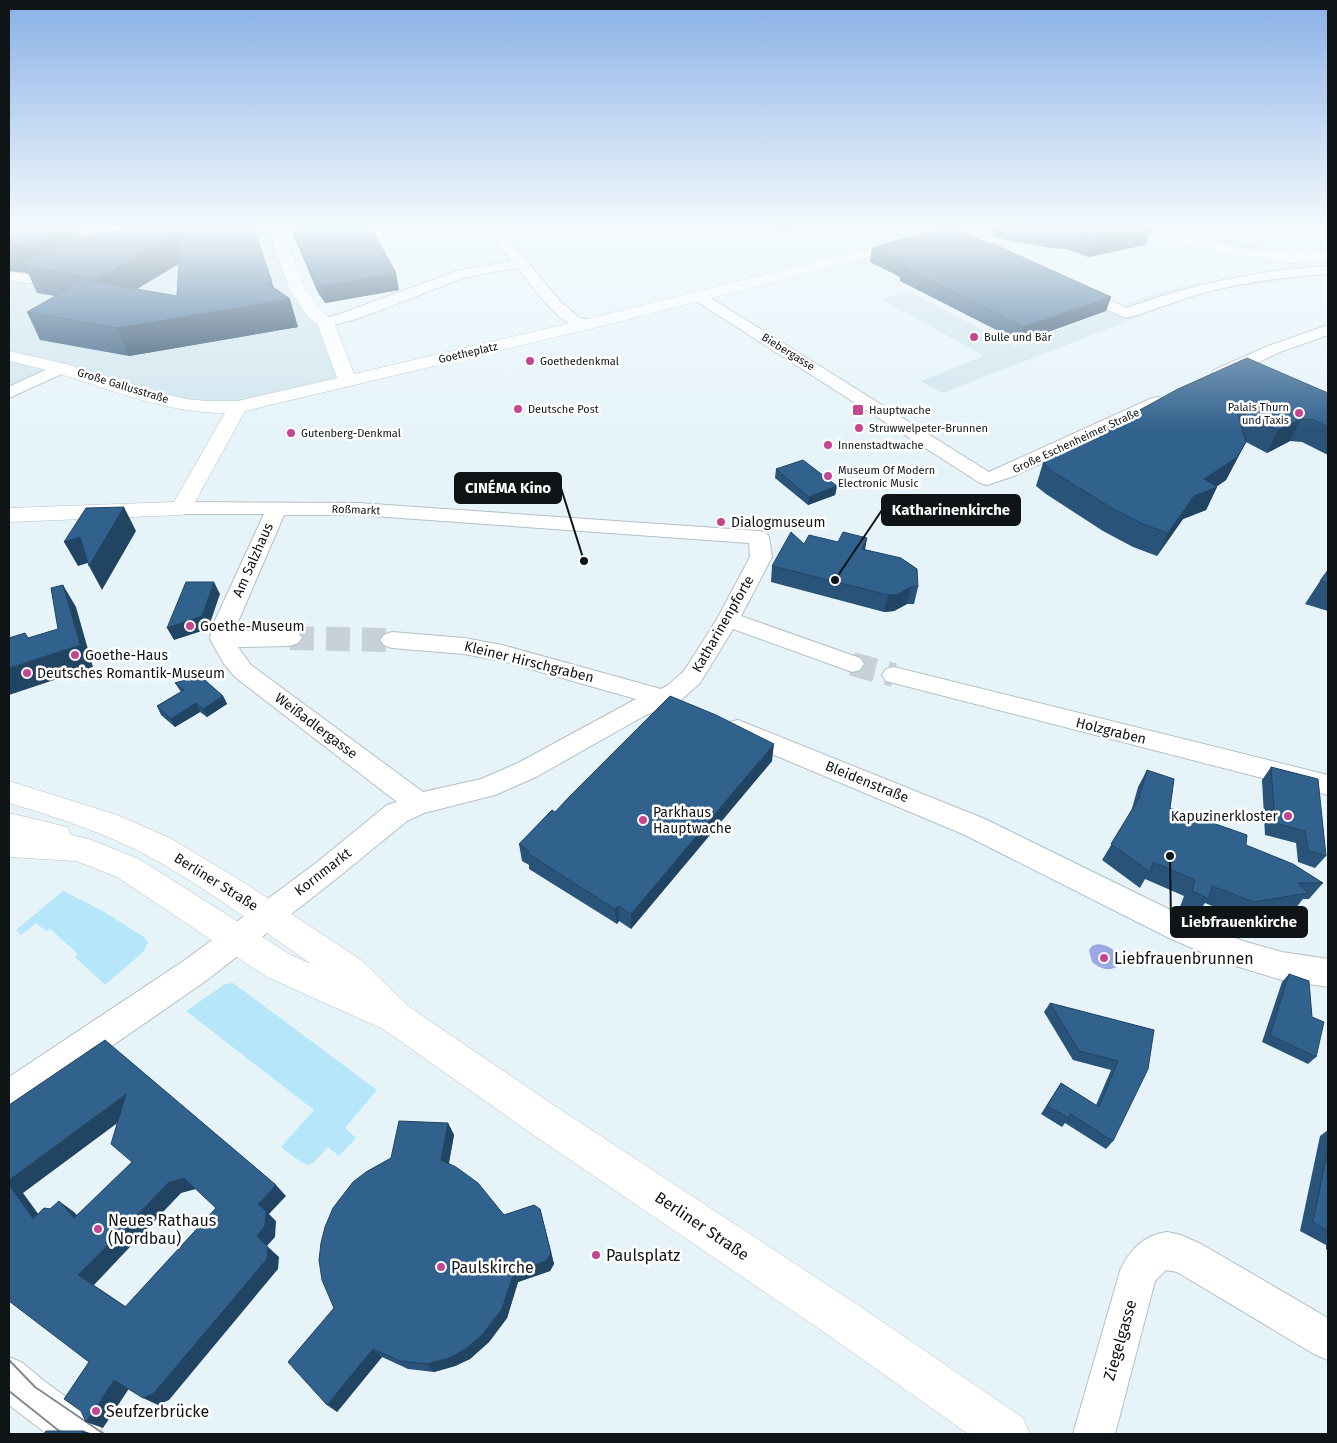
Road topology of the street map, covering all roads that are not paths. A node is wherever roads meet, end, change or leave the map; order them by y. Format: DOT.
graph roads {
  1 [pos="301,294"];
  2 [pos="406,294"];
  3 [pos="547,294"];
  4 [pos="704,294"];
  5 [pos="1085,294"];
  6 [pos="1184,294"];
  7 [pos="698,296"];
  8 [pos="325,322"];
  9 [pos="588,324"];
  10 [pos="1328,330"];
  11 [pos="9,356"];
  12 [pos="60,368"];
  13 [pos="1204,381"];
  14 [pos="348,382"];
  15 [pos="9,393"];
  16 [pos="1170,397"];
  17 [pos="238,407"];
  18 [pos="988,479"];
  19 [pos="181,508"];
  20 [pos="276,508"];
  21 [pos="9,515"];
  22 [pos="759,537"];
  23 [pos="728,619"];
  24 [pos="290,638"];
  25 [pos="222,640"];
  26 [pos="392,640"];
  27 [pos="852,664"];
  28 [pos="894,675"];
  29 [pos="664,698"];
  30 [pos="1328,785"];
  31 [pos="9,792"];
  32 [pos="1328,795"];
  33 [pos="419,804"];
  34 [pos="9,812"];
  35 [pos="9,824"];
  36 [pos="106,824"];
  37 [pos="9,845"];
  38 [pos="78,848"];
  39 [pos="267,915"];
  40 [pos="236,938"];
  41 [pos="1328,973"];
  42 [pos="396,1018"];
  43 [pos="9,1096"];
  44 [pos="1328,1340"];
  45 [pos="9,1377"];
  46 [pos="82,1434"];
  47 [pos="1007,1434"];
  48 [pos="1094,1434"];
  1 -- 8 [label="main road"];
  2 -- 8 [label="street"];
  3 -- 9 [label="street"];
  4 -- 7 [label="main road, Goetheplatz"];
  5 -- 6 [label="street"];
  7 -- 9 [label="main road, Goetheplatz"];
  7 -- 18 [label="street, Biebergasse"];
  8 -- 14 [label="main road"];
  9 -- 14 [label="main road, Goetheplatz"];
  10 -- 13 [label="street"];
  11 -- 12 [label="main road, Große Gallusstraße"];
  12 -- 15 [label="street"];
  12 -- 17 [label="main road, Große Gallusstraße"];
  14 -- 17 [label="main road"];
  16 -- 18 [label="street, Große Eschenheimer Straße"];
  17 -- 19 [label="main road"];
  19 -- 20 [label="street, Roßmarkt"];
  19 -- 21 [label="main road"];
  20 -- 22 [label="street, Roßmarkt"];
  20 -- 25 [label="street, Am Salzhaus"];
  22 -- 23 [label="street, Katharinenpforte"];
  23 -- 27 [label="street"];
  23 -- 29 [label="street, Katharinenpforte"];
  24 -- 25 [label="street"];
  25 -- 33 [label="street, Weißadlergasse"];
  26 -- 29 [label="street, Kleiner Hirschgraben"];
  28 -- 30 [label="street, Holzgraben"];
  29 -- 33 [label="street, Kornmarkt"];
  29 -- 41 [label="street, Bleidenstraße"];
  30 -- 32 [label="street"];
  31 -- 36 [label="main road, Berliner Straße"];
  33 -- 39 [label="street, Kornmarkt"];
  34 -- 36 [label="main road"];
  35 -- 38 [label="main road"];
  36 -- 39 [label="main road, Berliner Straße"];
  37 -- 38 [label="main road, Berliner Straße"];
  38 -- 40 [label="main road, Berliner Straße"];
  39 -- 40 [label="street, Kornmarkt"];
  39 -- 42 [label="main road, Berliner Straße"];
  40 -- 42 [label="main road, Berliner Straße"];
  40 -- 43 [label="street, Kornmarkt"];
  42 -- 47 [label="main road, Berliner Straße"];
  44 -- 48 [label="street, Ziegelgasse"];
  45 -- 46 [label="street"];
}
